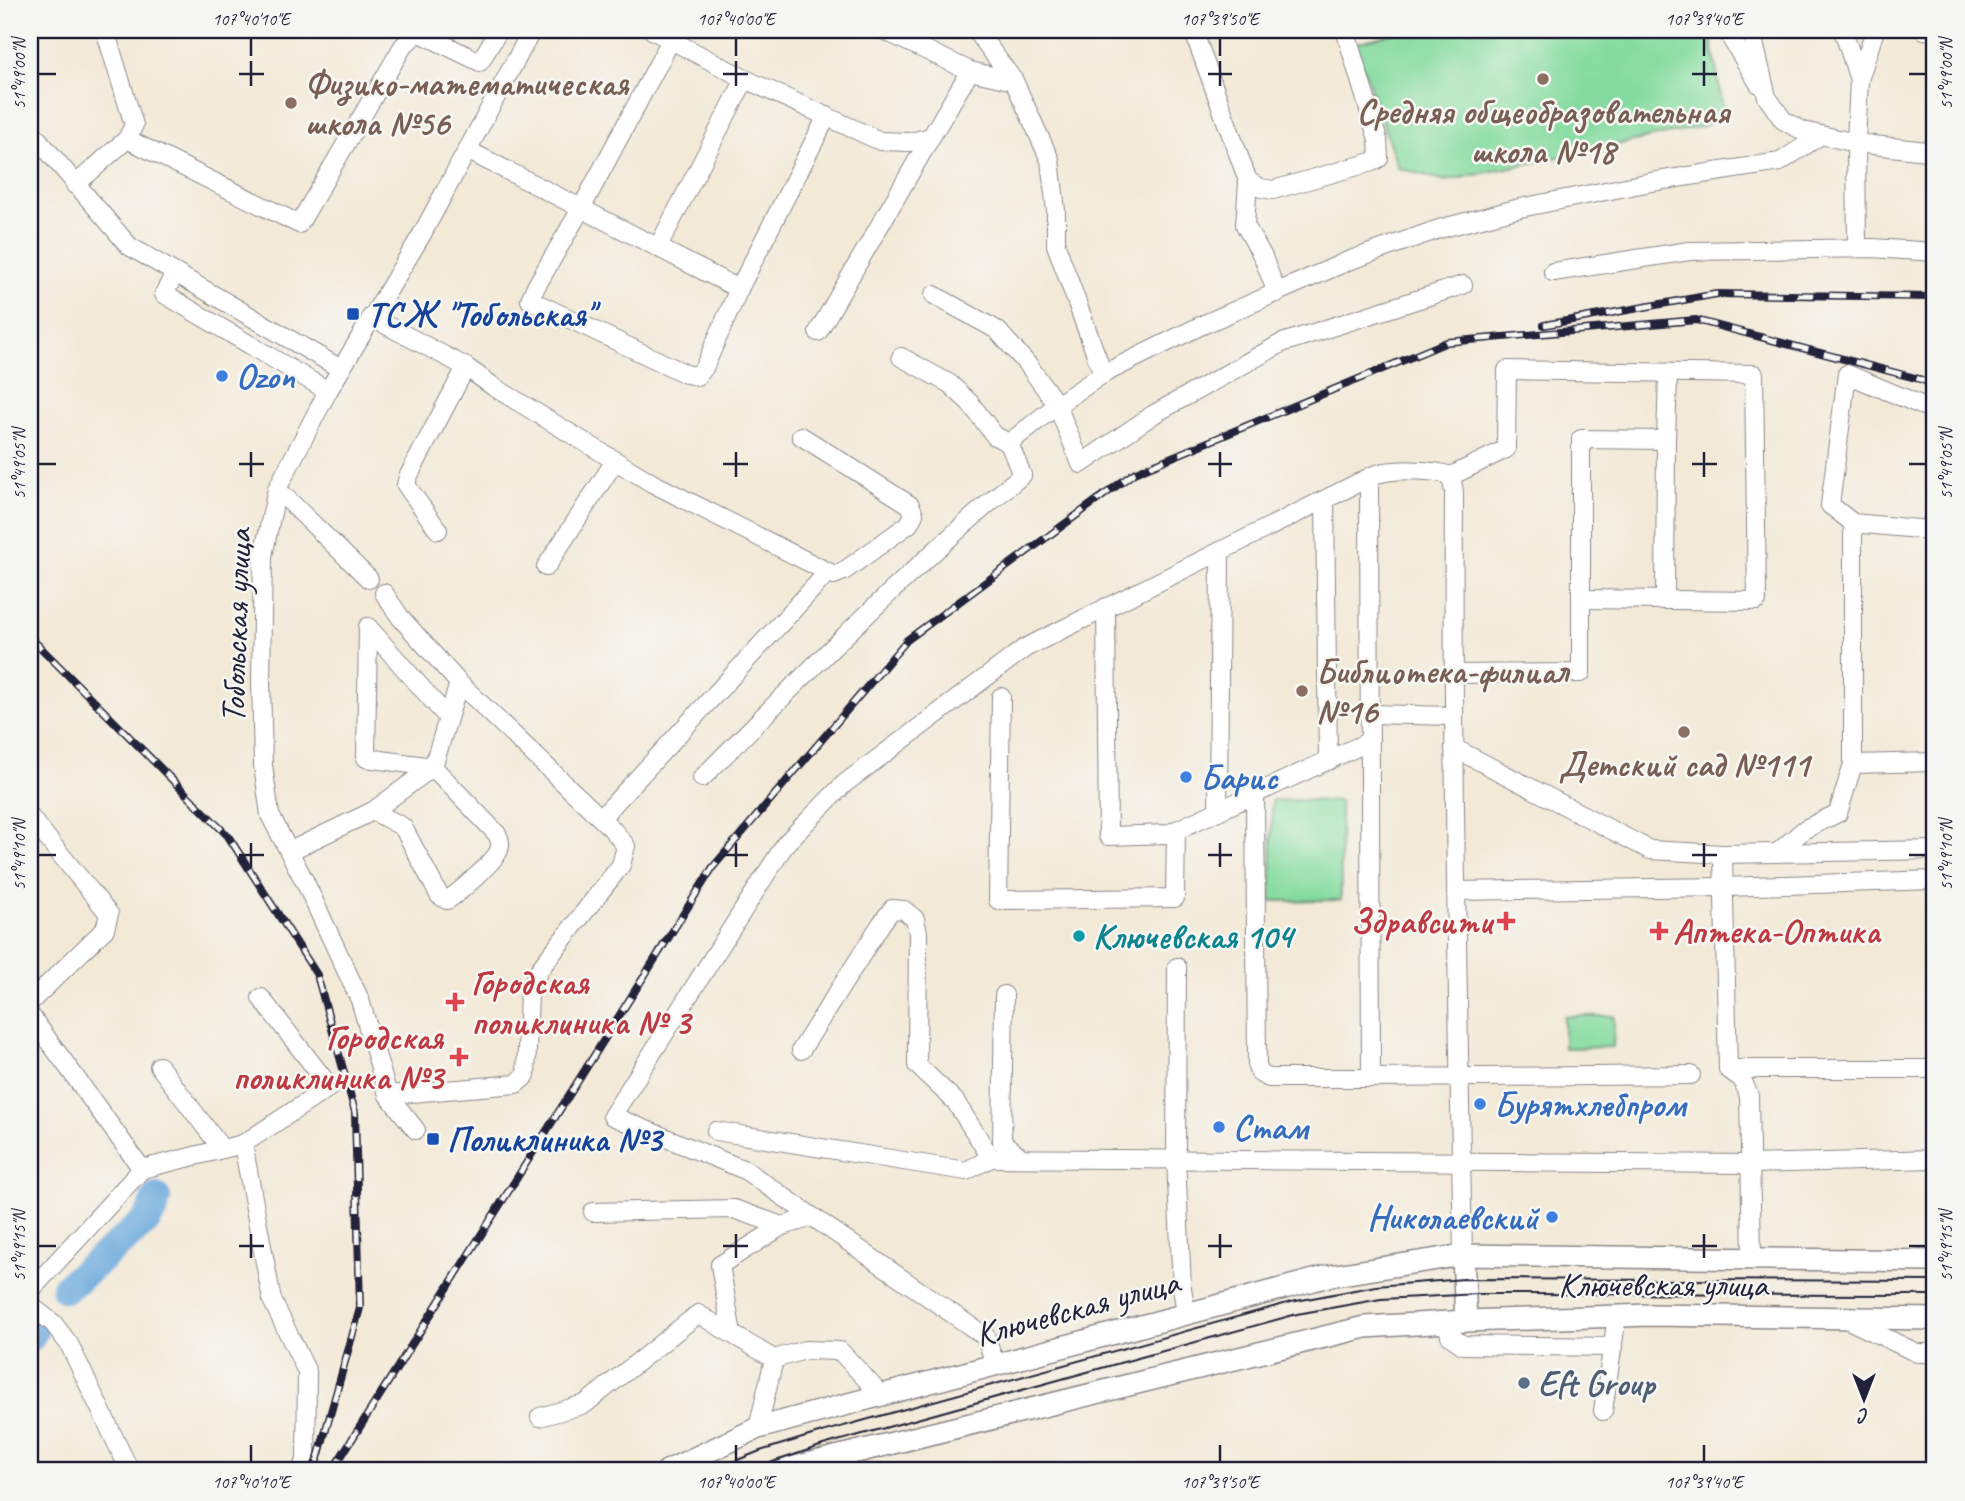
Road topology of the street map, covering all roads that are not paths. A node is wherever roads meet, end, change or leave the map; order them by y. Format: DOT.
graph roads {
  1 [pos="105,30"];
  2 [pos="499,30"];
  3 [pos="532,30"];
  4 [pos="652,30"];
  5 [pos="883,30"];
  6 [pos="976,30"];
  7 [pos="1193,30"];
  8 [pos="1345,30"];
  9 [pos="1728,30"];
  10 [pos="1751,30"];
  11 [pos="1843,30"];
  12 [pos="1875,30"];
  13 [pos="1924,30"];
  14 [pos="418,31"];
  15 [pos="1935,31"];
  16 [pos="671,40"];
  17 [pos="480,62"];
  18 [pos="970,71"];
  19 [pos="507,76"];
  20 [pos="745,79"];
  21 [pos="1860,80"];
  22 [pos="1014,81"];
  23 [pos="1767,97"];
  24 [pos="827,116"];
  25 [pos="30,130"];
  26 [pos="1821,135"];
  27 [pos="931,137"];
  28 [pos="127,139"];
  29 [pos="1856,143"];
  30 [pos="467,150"];
  31 [pos="1935,152"];
  32 [pos="1248,181"];
  33 [pos="75,186"];
  34 [pos="582,207"];
  35 [pos="658,247"];
  36 [pos="1857,248"];
  37 [pos="1935,252"];
  38 [pos="1553,272"];
  39 [pos="174,273"];
  40 [pos="1464,285"];
  41 [pos="739,289"];
  42 [pos="1277,293"];
  43 [pos="934,295"];
  44 [pos="371,317"];
  45 [pos="818,332"];
  46 [pos="901,356"];
  47 [pos="466,368"];
  48 [pos="341,369"];
  49 [pos="1102,374"];
  50 [pos="1668,374"];
  51 [pos="328,391"];
  52 [pos="1057,405"];
  53 [pos="1935,411"];
  54 [pos="801,436"];
  55 [pos="1666,440"];
  56 [pos="1009,443"];
  57 [pos="615,461"];
  58 [pos="1372,476"];
  59 [pos="1451,476"];
  60 [pos="277,489"];
  61 [pos="1325,500"];
  62 [pos="1935,514"];
  63 [pos="1853,523"];
  64 [pos="438,530"];
  65 [pos="1220,551"];
  66 [pos="546,567"];
  67 [pos="828,572"];
  68 [pos="369,579"];
  69 [pos="384,593"];
  70 [pos="1581,599"];
  71 [pos="1665,600"];
  72 [pos="1106,607"];
  73 [pos="1453,674"];
  74 [pos="459,683"];
  75 [pos="1000,697"];
  76 [pos="1370,714"];
  77 [pos="1454,716"];
  78 [pos="448,718"];
  79 [pos="1370,741"];
  80 [pos="1454,748"];
  81 [pos="1328,761"];
  82 [pos="1935,762"];
  83 [pos="1853,764"];
  84 [pos="433,767"];
  85 [pos="702,778"];
  86 [pos="1255,795"];
  87 [pos="373,811"];
  88 [pos="1218,811"];
  89 [pos="30,817"];
  90 [pos="601,818"];
  91 [pos="1176,830"];
  92 [pos="1935,850"];
  93 [pos="290,851"];
  94 [pos="1778,852"];
  95 [pos="1723,854"];
  96 [pos="1935,880"];
  97 [pos="1724,887"];
  98 [pos="1456,891"];
  99 [pos="1177,967"];
  100 [pos="1003,995"];
  101 [pos="261,998"];
  102 [pos="30,1002"];
  103 [pos="30,1015"];
  104 [pos="801,1050"];
  105 [pos="159,1066"];
  106 [pos="1728,1069"];
  107 [pos="1935,1069"];
  108 [pos="1691,1075"];
  109 [pos="1371,1079"];
  110 [pos="1458,1079"];
  111 [pos="388,1094"];
  112 [pos="416,1130"];
  113 [pos="716,1131"];
  114 [pos="243,1144"];
  115 [pos="222,1149"];
  116 [pos="992,1158"];
  117 [pos="1022,1158"];
  118 [pos="1176,1159"];
  119 [pos="1935,1159"];
  120 [pos="1461,1163"];
  121 [pos="1751,1164"];
  122 [pos="142,1168"];
  123 [pos="593,1212"];
  124 [pos="813,1217"];
  125 [pos="782,1227"];
  126 [pos="1463,1255"];
  127 [pos="1752,1259"];
  128 [pos="1935,1261"];
  129 [pos="32,1284"];
  130 [pos="30,1305"];
  131 [pos="1186,1312"];
  132 [pos="1617,1316"];
  133 [pos="1843,1318"];
  134 [pos="1935,1319"];
  135 [pos="1456,1321"];
  136 [pos="732,1334"];
  137 [pos="1613,1347"];
  138 [pos="1935,1353"];
  139 [pos="774,1359"];
  140 [pos="995,1364"];
  141 [pos="881,1395"];
  142 [pos="1603,1411"];
  143 [pos="540,1417"];
  144 [pos="758,1428"];
  145 [pos="130,1471"];
  146 [pos="300,1471"];
  147 [pos="667,1471"];
  148 [pos="779,1471"];
  1 -- 28 [label="street"];
  2 -- 17 [label="street"];
  3 -- 19 [label="street, Тобольская улица"];
  4 -- 16 [label="street"];
  5 -- 18 [label="street"];
  6 -- 22 [label="street"];
  7 -- 32 [label="street"];
  8 -- 32 [label="street"];
  9 -- 23 [label="street"];
  10 -- 23 [label="street"];
  11 -- 21 [label="street"];
  12 -- 21 [label="street"];
  13 -- 15 [label="street"];
  14 -- 17 [label="street"];
  14 -- 28 [label="street"];
  16 -- 20 [label="street"];
  16 -- 34 [label="street"];
  17 -- 19 [label="street"];
  18 -- 22 [label="street"];
  18 -- 27 [label="street"];
  19 -- 30 [label="street, Тобольская улица"];
  20 -- 24 [label="street"];
  20 -- 35 [label="street"];
  21 -- 29 [label="street"];
  22 -- 49 [label="street"];
  23 -- 26 [label="street"];
  24 -- 27 [label="street"];
  24 -- 41 [label="street"];
  25 -- 33 [label="street"];
  26 -- 29 [label="street"];
  26 -- 42 [label="street"];
  27 -- 45 [label="street"];
  28 -- 33 [label="street"];
  29 -- 31 [label="street"];
  29 -- 36 [label="street"];
  30 -- 34 [label="street"];
  30 -- 44 [label="street, Тобольская улица"];
  32 -- 42 [label="street"];
  33 -- 39 [label="street"];
  34 -- 35 [label="street"];
  34 -- 41 [label="street"];
  35 -- 41 [label="street"];
  36 -- 37 [label="street"];
  36 -- 38 [label="street"];
  39 -- 48 [label="street"];
  39 -- 51 [label="street"];
  40 -- 52 [label="street"];
  42 -- 49 [label="street"];
  43 -- 52 [label="street"];
  44 -- 47 [label="street"];
  44 -- 48 [label="street, Тобольская улица"];
  46 -- 56 [label="street"];
  47 -- 57 [label="street"];
  47 -- 64 [label="street"];
  48 -- 51 [label="street, Тобольская улица"];
  49 -- 52 [label="street"];
  50 -- 55 [label="street"];
  50 -- 59 [label="street"];
  50 -- 71 [label="street"];
  51 -- 60 [label="street, Тобольская улица"];
  52 -- 56 [label="street"];
  53 -- 63 [label="street"];
  54 -- 67 [label="street"];
  55 -- 70 [label="street"];
  55 -- 71 [label="street"];
  56 -- 85 [label="street"];
  57 -- 66 [label="street"];
  57 -- 67 [label="street"];
  58 -- 59 [label="street"];
  58 -- 61 [label="street"];
  58 -- 76 [label="street"];
  59 -- 73 [label="street"];
  60 -- 68 [label="street"];
  60 -- 93 [label="street, Тобольская улица"];
  61 -- 65 [label="street"];
  61 -- 81 [label="street"];
  62 -- 63 [label="street"];
  63 -- 83 [label="street"];
  65 -- 72 [label="street"];
  65 -- 88 [label="street"];
  67 -- 90 [label="street"];
  69 -- 74 [label="street"];
  70 -- 71 [label="street"];
  70 -- 73 [label="street"];
  72 -- 91 [label="street"];
  72 -- 124 [label="street"];
  73 -- 77 [label="street"];
  74 -- 78 [label="street"];
  74 -- 90 [label="street"];
  75 -- 91 [label="street"];
  76 -- 77 [label="street"];
  76 -- 79 [label="street"];
  77 -- 80 [label="street"];
  78 -- 84 [label="street"];
  78 -- 84 [label="street"];
  79 -- 81 [label="street"];
  79 -- 109 [label="street"];
  80 -- 95 [label="street"];
  80 -- 98 [label="street"];
  81 -- 86 [label="street"];
  82 -- 83 [label="street"];
  83 -- 94 [label="street"];
  84 -- 87 [label="street"];
  84 -- 87 [label="street"];
  86 -- 88 [label="street"];
  86 -- 109 [label="street"];
  87 -- 93 [label="street"];
  88 -- 91 [label="street"];
  89 -- 102 [label="street"];
  90 -- 111 [label="street"];
  92 -- 94 [label="street"];
  93 -- 111 [label="street, Тобольская улица"];
  94 -- 95 [label="street"];
  95 -- 97 [label="street"];
  96 -- 97 [label="street"];
  97 -- 98 [label="street"];
  97 -- 106 [label="street"];
  98 -- 110 [label="street"];
  99 -- 118 [label="street"];
  100 -- 117 [label="street"];
  101 -- 114 [label="street"];
  103 -- 122 [label="street"];
  104 -- 116 [label="street"];
  105 -- 115 [label="street"];
  106 -- 107 [label="street"];
  106 -- 121 [label="street"];
  108 -- 110 [label="street"];
  109 -- 110 [label="street"];
  110 -- 120 [label="street"];
  111 -- 112 [label="street, Тобольская улица"];
  113 -- 116 [label="street"];
  114 -- 115 [label="street"];
  114 -- 146 [label="street"];
  115 -- 122 [label="street"];
  116 -- 117 [label="street"];
  117 -- 118 [label="street"];
  118 -- 120 [label="street"];
  118 -- 131 [label="street"];
  119 -- 121 [label="street"];
  120 -- 121 [label="street"];
  120 -- 126 [label="street"];
  121 -- 127 [label="street"];
  122 -- 129 [label="street"];
  123 -- 125 [label="street"];
  124 -- 125 [label="street"];
  124 -- 140 [label="street"];
  125 -- 136 [label="street"];
  126 -- 127 [label="main road, Ключевская улица"];
  126 -- 131 [label="main road, Ключевская улица"];
  126 -- 135 [label="main road"];
  127 -- 128 [label="main road, Ключевская улица"];
  130 -- 145 [label="street"];
  131 -- 140 [label="main road, Ключевская улица"];
  132 -- 133 [label="main road, Ключевская улица"];
  132 -- 135 [label="main road, Ключевская улица"];
  132 -- 137 [label="street"];
  133 -- 134 [label="main road, Ключевская улица"];
  133 -- 138 [label="street"];
  135 -- 137 [label="street"];
  135 -- 148 [label="main road, Ключевская улица"];
  136 -- 139 [label="street"];
  136 -- 143 [label="street"];
  137 -- 142 [label="street"];
  139 -- 141 [label="street"];
  139 -- 144 [label="street"];
  140 -- 141 [label="main road, Ключевская улица"];
  141 -- 144 [label="main road, Ключевская улица"];
  144 -- 147 [label="main road, Ключевская улица"];
}
